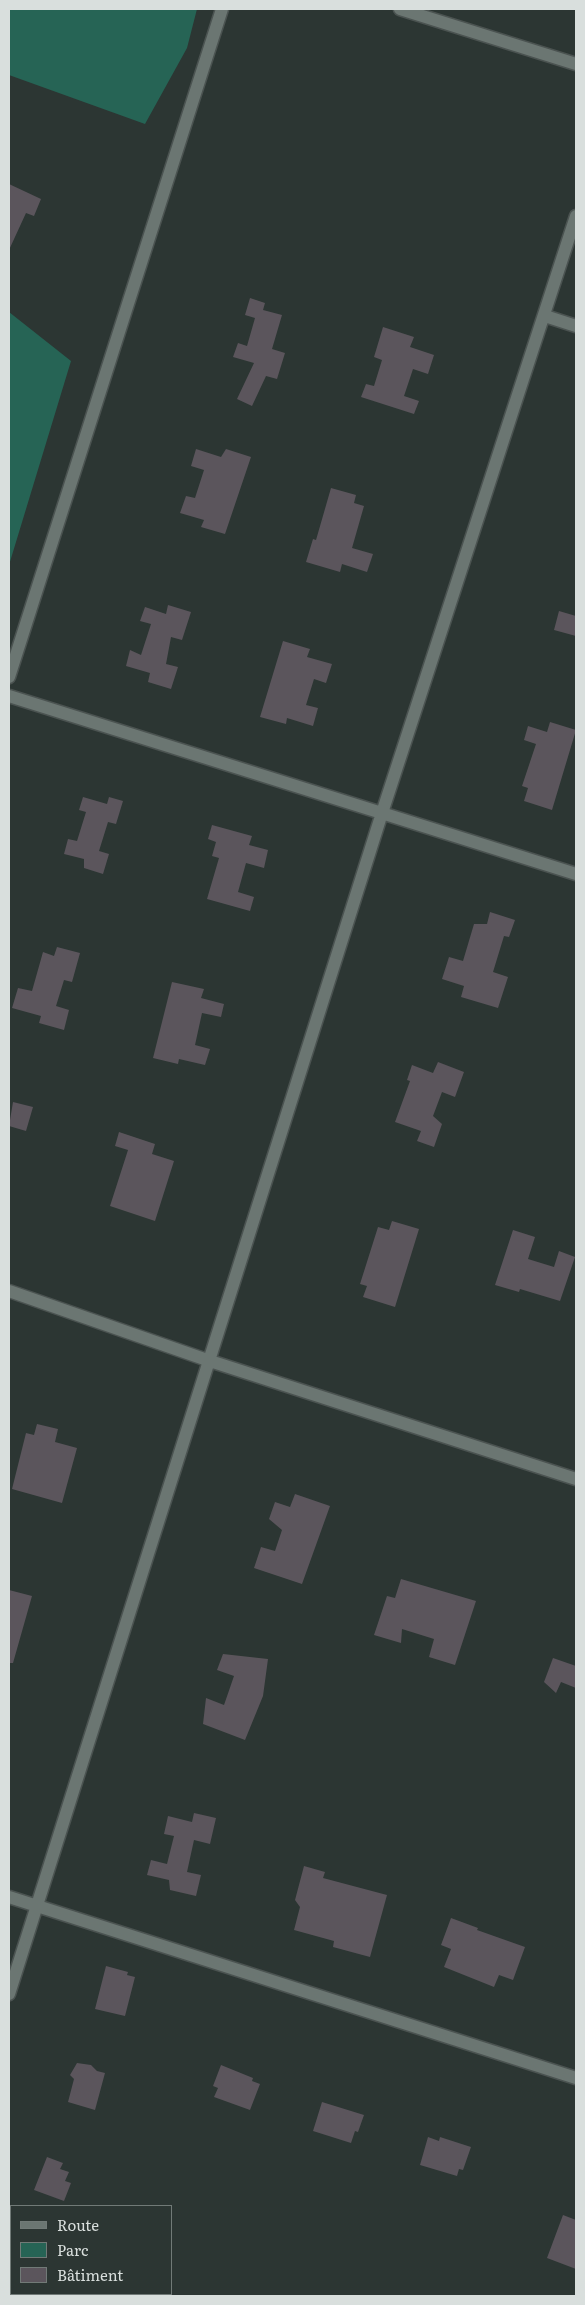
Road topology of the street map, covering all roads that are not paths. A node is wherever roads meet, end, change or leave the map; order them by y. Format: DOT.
graph roads {
  1 [pos="222,9"];
  2 [pos="400,9"];
  3 [pos="576,64"];
  4 [pos="576,216"];
  5 [pos="545,316"];
  6 [pos="576,326"];
  7 [pos="9,677"];
  8 [pos="9,696"];
  9 [pos="382,813"];
  10 [pos="576,874"];
  11 [pos="9,1291"];
  12 [pos="210,1361"];
  13 [pos="576,1479"];
  14 [pos="9,1897"];
  15 [pos="37,1905"];
  16 [pos="9,1994"];
  17 [pos="576,2078"];
  1 -- 7 [label="street"];
  2 -- 3 [label="street"];
  4 -- 5 [label="street"];
  5 -- 6 [label="street"];
  5 -- 9 [label="street"];
  8 -- 9 [label="street"];
  9 -- 10 [label="street"];
  9 -- 12 [label="street"];
  11 -- 12 [label="street"];
  12 -- 13 [label="street"];
  12 -- 15 [label="street"];
  14 -- 15 [label="street"];
  15 -- 16 [label="street"];
  15 -- 17 [label="street"];
}
